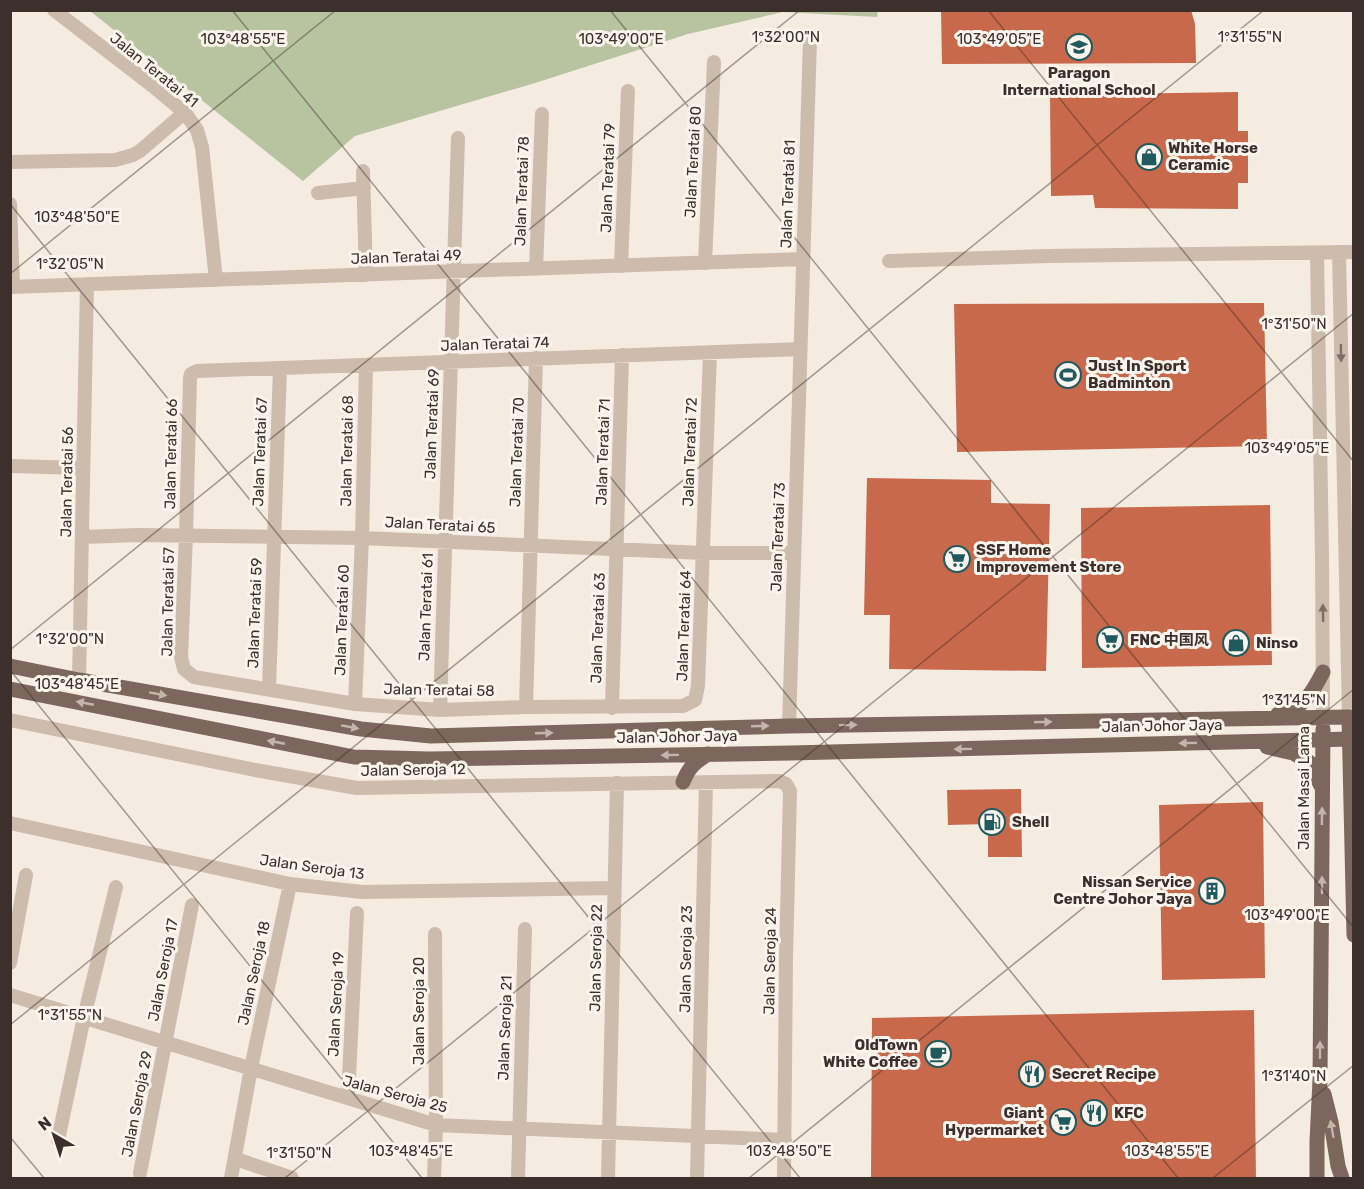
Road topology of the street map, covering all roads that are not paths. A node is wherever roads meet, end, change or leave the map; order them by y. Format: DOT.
graph roads {
  1 [pos="54,10"];
  2 [pos="810,39"];
  3 [pos="714,62"];
  4 [pos="628,91"];
  5 [pos="184,112"];
  6 [pos="542,114"];
  7 [pos="458,138"];
  8 [pos="10,162"];
  9 [pos="363,171"];
  10 [pos="363,188"];
  11 [pos="318,193"];
  12 [pos="10,204"];
  13 [pos="1339,252"];
  14 [pos="1353,252"];
  15 [pos="1317,253"];
  16 [pos="803,259"];
  17 [pos="889,261"];
  18 [pos="705,262"];
  19 [pos="621,266"];
  20 [pos="536,269"];
  21 [pos="454,272"];
  22 [pos="366,275"];
  23 [pos="216,280"];
  24 [pos="87,284"];
  25 [pos="12,287"];
  26 [pos="800,349"];
  27 [pos="710,352"];
  28 [pos="622,356"];
  29 [pos="536,358"];
  30 [pos="451,362"];
  31 [pos="366,365"];
  32 [pos="280,368"];
  33 [pos="191,374"];
  34 [pos="10,466"];
  35 [pos="83,468"];
  36 [pos="186,536"];
  37 [pos="83,537"];
  38 [pos="274,537"];
  39 [pos="362,538"];
  40 [pos="445,542"];
  41 [pos="531,546"];
  42 [pos="616,550"];
  43 [pos="703,553"];
  44 [pos="794,553"];
  45 [pos="1346,556"];
  46 [pos="1322,557"];
  47 [pos="10,666"];
  48 [pos="184,669"];
  49 [pos="1323,672"];
  50 [pos="79,680"];
  51 [pos="10,689"];
  52 [pos="269,690"];
  53 [pos="695,700"];
  54 [pos="355,704"];
  55 [pos="526,707"];
  56 [pos="612,708"];
  57 [pos="440,710"];
  58 [pos="1323,717"];
  59 [pos="1349,717"];
  60 [pos="1248,719"];
  61 [pos="10,720"];
  62 [pos="789,726"];
  63 [pos="1350,739"];
  64 [pos="1323,740"];
  65 [pos="1246,742"];
  66 [pos="708,754"];
  67 [pos="683,782"];
  68 [pos="706,782"];
  69 [pos="616,783"];
  70 [pos="786,784"];
  71 [pos="1322,789"];
  72 [pos="10,823"];
  73 [pos="26,875"];
  74 [pos="290,884"];
  75 [pos="116,887"];
  76 [pos="614,888"];
  77 [pos="192,905"];
  78 [pos="357,913"];
  79 [pos="525,929"];
  80 [pos="435,934"];
  81 [pos="1353,935"];
  82 [pos="10,963"];
  83 [pos="10,994"];
  84 [pos="84,1017"];
  85 [pos="166,1042"];
  86 [pos="251,1068"];
  87 [pos="1320,1080"];
  88 [pos="348,1098"];
  89 [pos="436,1125"];
  90 [pos="518,1129"];
  91 [pos="609,1132"];
  92 [pos="698,1136"];
  93 [pos="58,1140"];
  94 [pos="785,1140"];
  95 [pos="236,1159"];
  96 [pos="140,1173"];
  97 [pos="231,1179"];
  98 [pos="292,1179"];
  99 [pos="434,1179"];
  100 [pos="518,1179"];
  101 [pos="608,1179"];
  102 [pos="697,1179"];
  103 [pos="784,1179"];
  104 [pos="1317,1179"];
  105 [pos="1342,1179"];
  1 -- 5 [label="street, Jalan Teratai 41"];
  2 -- 16 [label="street, Jalan Teratai 81"];
  3 -- 18 [label="street, Jalan Teratai 80"];
  4 -- 19 [label="street, Jalan Teratai 79"];
  5 -- 8 [label="street"];
  5 -- 23 [label="street, Jalan Teratai 41"];
  6 -- 20 [label="street, Jalan Teratai 78"];
  7 -- 21 [label="street, Jalan Teratai 69"];
  9 -- 10 [label="street"];
  10 -- 11 [label="street"];
  10 -- 22 [label="street"];
  12 -- 25 [label="street"];
  13 -- 14 [label="street"];
  13 -- 15 [label="street"];
  13 -- 45 [label="street, one-way"];
  15 -- 17 [label="street"];
  15 -- 46 [label="street, Jalan Masai Lama"];
  16 -- 18 [label="street, Jalan Teratai 49"];
  16 -- 26 [label="street, Jalan Teratai 81"];
  18 -- 19 [label="street, Jalan Teratai 49"];
  19 -- 20 [label="street, Jalan Teratai 49"];
  20 -- 21 [label="street, Jalan Teratai 49"];
  21 -- 22 [label="street, Jalan Teratai 49"];
  21 -- 30 [label="street, Jalan Teratai 69"];
  22 -- 23 [label="street, Jalan Teratai 49"];
  23 -- 24 [label="street, Jalan Teratai 49"];
  24 -- 25 [label="street, Jalan Teratai 49"];
  24 -- 35 [label="street, Jalan Teratai 56"];
  26 -- 27 [label="street, Jalan Teratai 74"];
  26 -- 44 [label="street, Jalan Teratai 73"];
  27 -- 28 [label="street, Jalan Teratai 74"];
  27 -- 43 [label="street, Jalan Teratai 72"];
  28 -- 29 [label="street, Jalan Teratai 74"];
  28 -- 42 [label="street, Jalan Teratai 71"];
  29 -- 30 [label="street, Jalan Teratai 74"];
  29 -- 41 [label="street, Jalan Teratai 70"];
  30 -- 31 [label="street, Jalan Teratai 74"];
  30 -- 40 [label="street, Jalan Teratai 69"];
  31 -- 32 [label="street, Jalan Teratai 74"];
  31 -- 39 [label="street, Jalan Teratai 68"];
  32 -- 33 [label="street, Jalan Teratai 74"];
  32 -- 38 [label="street, Jalan Teratai 67"];
  33 -- 36 [label="street, Jalan Teratai 66"];
  34 -- 35 [label="street"];
  35 -- 37 [label="street, Jalan Teratai 56"];
  36 -- 37 [label="street, Jalan Teratai 65"];
  36 -- 38 [label="street, Jalan Teratai 65"];
  36 -- 48 [label="street, Jalan Teratai 57"];
  37 -- 50 [label="street, Jalan Teratai 56"];
  38 -- 39 [label="street, Jalan Teratai 65"];
  38 -- 52 [label="street, Jalan Teratai 59"];
  39 -- 40 [label="street, Jalan Teratai 65"];
  39 -- 54 [label="street, Jalan Teratai 60"];
  40 -- 41 [label="street, Jalan Teratai 65"];
  40 -- 57 [label="street, Jalan Teratai 61"];
  41 -- 42 [label="street, Jalan Teratai 65"];
  41 -- 55 [label="street, Jalan Teratai 70"];
  42 -- 43 [label="street, Jalan Teratai 65"];
  42 -- 56 [label="street, Jalan Teratai 63"];
  43 -- 44 [label="street, Jalan Teratai 65"];
  43 -- 53 [label="street, Jalan Teratai 64"];
  44 -- 62 [label="street, Jalan Teratai 73"];
  45 -- 46 [label="street"];
  45 -- 59 [label="street"];
  49 -- 46 [label="street, Jalan Masai Lama, one-way"];
  47 -- 50 [label="main road, Jalan Johor Jaya"];
  48 -- 52 [label="street, Jalan Teratai 58"];
  49 -- 58 [label="street, Jalan Masai Lama"];
  49 -- 60 [label="main road"];
  50 -- 62 [label="main road, Jalan Johor Jaya, one-way"];
  66 -- 51 [label="main road, Jalan Johor Jaya, one-way"];
  52 -- 54 [label="street, Jalan Teratai 58"];
  53 -- 56 [label="street, Jalan Teratai 58"];
  54 -- 57 [label="street, Jalan Teratai 58"];
  55 -- 56 [label="street, Jalan Teratai 58"];
  55 -- 57 [label="street, Jalan Teratai 58"];
  58 -- 59 [label="main road, Jalan Johor Jaya"];
  58 -- 60 [label="main road, Jalan Johor Jaya"];
  58 -- 64 [label="main road, Jalan Masai Lama"];
  59 -- 63 [label="main road"];
  62 -- 60 [label="main road, Jalan Johor Jaya, one-way"];
  61 -- 69 [label="street, Jalan Seroja 12"];
  63 -- 64 [label="main road, Jalan Johor Jaya"];
  63 -- 81 [label="main road"];
  64 -- 65 [label="main road, Jalan Johor Jaya"];
  64 -- 71 [label="main road, Jalan Masai Lama"];
  65 -- 66 [label="main road, Jalan Johor Jaya, one-way"];
  65 -- 71 [label="main road"];
  66 -- 67 [label="main road"];
  67 -- 68 [label="street, Jalan Seroja 12"];
  67 -- 69 [label="street, Jalan Seroja 12"];
  68 -- 70 [label="street, Jalan Seroja 12"];
  68 -- 92 [label="street, Jalan Seroja 23"];
  69 -- 76 [label="street, Jalan Seroja 22"];
  70 -- 94 [label="street, Jalan Seroja 24"];
  87 -- 71 [label="main road, Jalan Masai Lama, one-way"];
  72 -- 74 [label="street, Jalan Seroja 13"];
  73 -- 82 [label="street"];
  74 -- 76 [label="street, Jalan Seroja 13"];
  74 -- 86 [label="street, Jalan Seroja 18"];
  75 -- 84 [label="street"];
  76 -- 91 [label="street, Jalan Seroja 22"];
  77 -- 85 [label="street, Jalan Seroja 17"];
  78 -- 88 [label="street, Jalan Seroja 19"];
  79 -- 90 [label="street, Jalan Seroja 21"];
  80 -- 89 [label="street, Jalan Seroja 20"];
  83 -- 84 [label="street, Jalan Seroja 25"];
  84 -- 85 [label="street, Jalan Seroja 25"];
  84 -- 93 [label="street"];
  85 -- 86 [label="street, Jalan Seroja 25"];
  85 -- 96 [label="street, Jalan Seroja 29"];
  86 -- 88 [label="street, Jalan Seroja 25"];
  86 -- 95 [label="street, Jalan Seroja 18"];
  87 -- 104 [label="main road, Jalan Masai Lama"];
  105 -- 87 [label="main road, one-way"];
  88 -- 89 [label="street, Jalan Seroja 25"];
  89 -- 90 [label="street, Jalan Seroja 25"];
  89 -- 99 [label="street, Jalan Seroja 20"];
  90 -- 91 [label="street, Jalan Seroja 25"];
  90 -- 100 [label="street, Jalan Seroja 21"];
  91 -- 92 [label="street, Jalan Seroja 25"];
  91 -- 101 [label="street, Jalan Seroja 22"];
  92 -- 94 [label="street, Jalan Seroja 25"];
  92 -- 102 [label="street, Jalan Seroja 23"];
  94 -- 103 [label="street, Jalan Seroja 24"];
  95 -- 97 [label="street, Jalan Seroja 18"];
  95 -- 98 [label="street"];
}
